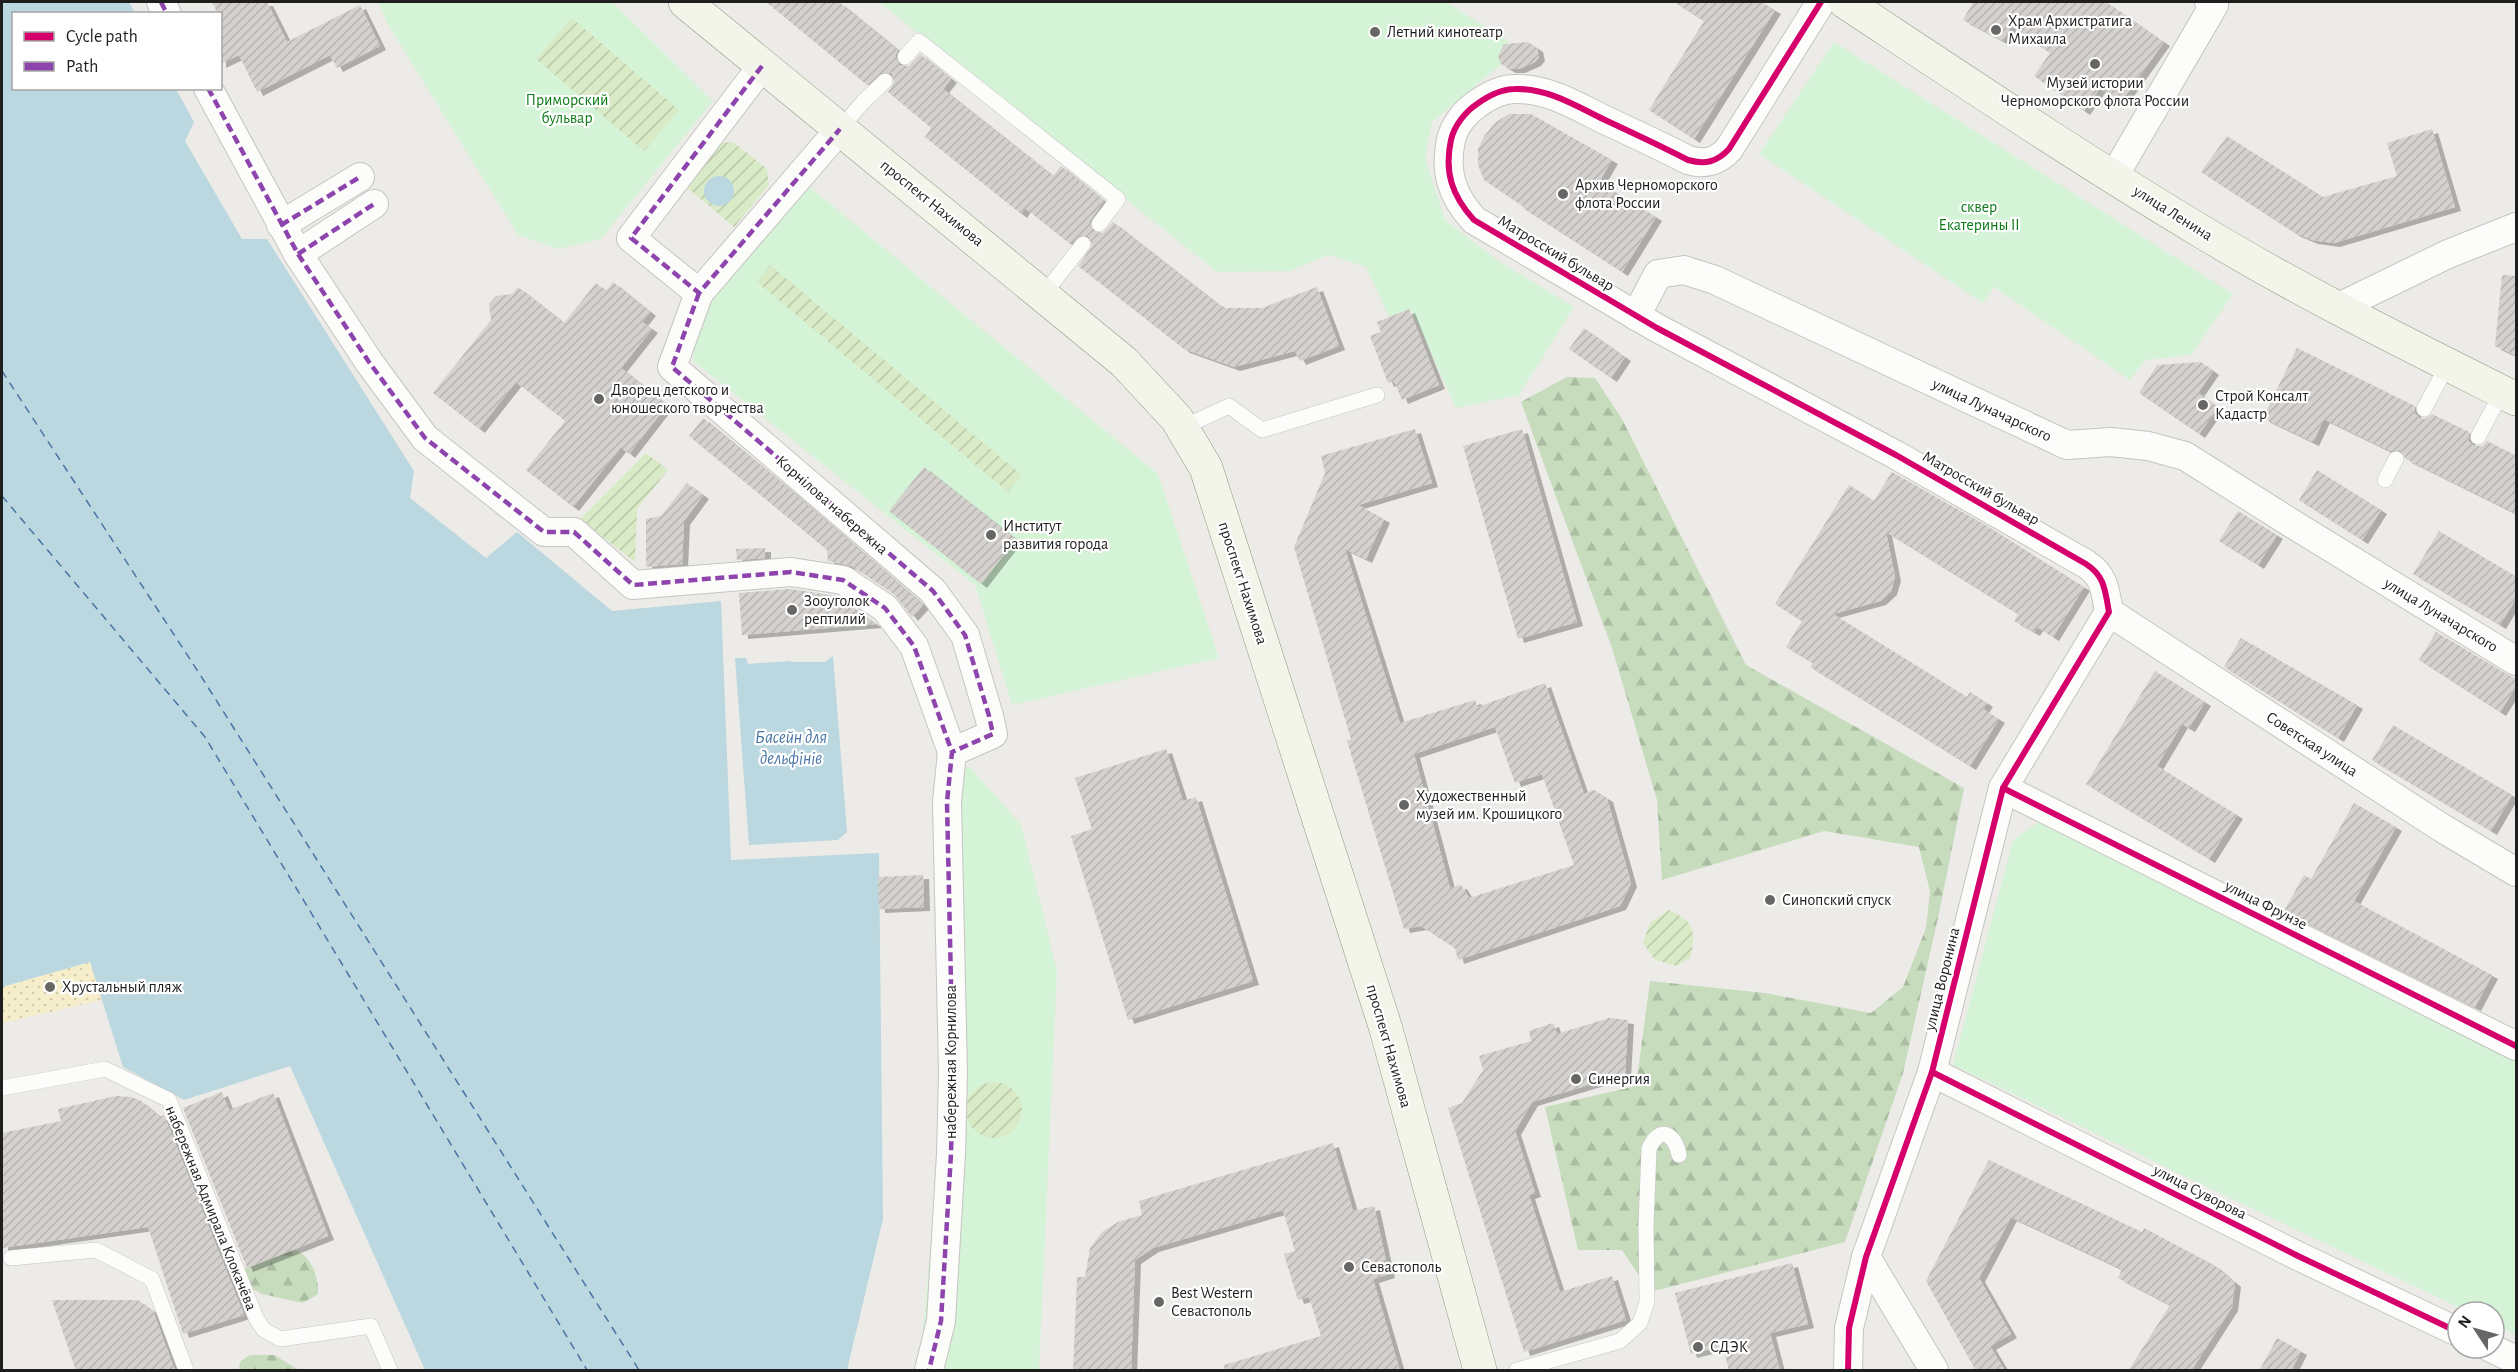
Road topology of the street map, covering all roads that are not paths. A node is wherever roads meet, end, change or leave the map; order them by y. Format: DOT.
graph roads {
  1 [pos="685,2"];
  2 [pos="1821,2"];
  3 [pos="1845,2"];
  4 [pos="2209,2"];
  5 [pos="905,57"];
  6 [pos="762,66"];
  7 [pos="885,81"];
  8 [pos="209,90"];
  9 [pos="840,129"];
  10 [pos="2114,176"];
  11 [pos="360,177"];
  12 [pos="374,204"];
  13 [pos="1099,224"];
  14 [pos="281,225"];
  15 [pos="2517,227"];
  16 [pos="1083,244"];
  17 [pos="298,254"];
  18 [pos="699,293"];
  19 [pos="1044,294"];
  20 [pos="2337,308"];
  21 [pos="1636,316"];
  22 [pos="2447,366"];
  23 [pos="1377,395"];
  24 [pos="2509,395"];
  25 [pos="2424,410"];
  26 [pos="1182,428"];
  27 [pos="2478,437"];
  28 [pos="2396,459"];
  29 [pos="2385,480"];
  30 [pos="2109,612"];
  31 [pos="2517,661"];
  32 [pos="952,752"];
  33 [pos="2003,788"];
  34 [pos="2517,872"];
  35 [pos="2517,1046"];
  36 [pos="1932,1072"];
  37 [pos="2,1088"];
  38 [pos="1679,1155"];
  39 [pos="1866,1257"];
  40 [pos="11,1258"];
  41 [pos="2446,1326"];
  42 [pos="186,1371"];
  43 [pos="390,1371"];
  44 [pos="929,1371"];
  45 [pos="1480,1371"];
  46 [pos="1517,1371"];
  47 [pos="1848,1371"];
  48 [pos="1934,1371"];
  1 -- 6 [label="main road, проспект Нахимова"];
  2 -- 21 [label="street, Матросский бульвар"];
  3 -- 10 [label="main road, улица Ленина"];
  4 -- 10 [label="street"];
  5 -- 13 [label="lane"];
  6 -- 9 [label="main road, проспект Нахимова"];
  6 -- 18 [label="street"];
  7 -- 9 [label="lane"];
  8 -- 14 [label="street"];
  9 -- 18 [label="street"];
  9 -- 19 [label="main road, проспект Нахимова"];
  10 -- 20 [label="main road, улица Ленина"];
  11 -- 14 [label="street"];
  12 -- 17 [label="street"];
  14 -- 17 [label="street"];
  15 -- 20 [label="street"];
  16 -- 19 [label="lane"];
  17 -- 32 [label="street"];
  18 -- 32 [label="street, Корнілова набережна"];
  19 -- 26 [label="main road, проспект Нахимова"];
  20 -- 22 [label="main road, улица Ленина"];
  21 -- 30 [label="street, Матросский бульвар"];
  21 -- 31 [label="street, улица Луначарского"];
  22 -- 24 [label="main road, улица Ленина"];
  22 -- 25 [label="lane"];
  23 -- 26 [label="lane"];
  24 -- 27 [label="lane"];
  26 -- 45 [label="main road, проспект Нахимова"];
  28 -- 29 [label="lane"];
  30 -- 33 [label="street, улица Воронина"];
  30 -- 34 [label="street, Советская улица"];
  32 -- 44 [label="street, набережная Корнилова"];
  33 -- 35 [label="street, улица Фрунзе"];
  33 -- 36 [label="street, улица Воронина"];
  36 -- 39 [label="street, улица Воронина"];
  36 -- 41 [label="street, улица Суворова"];
  37 -- 43 [label="lane, набережная Адмирала Клокачёва"];
  38 -- 46 [label="lane"];
  39 -- 47 [label="street, улица Воронина"];
  39 -- 48 [label="street"];
  40 -- 42 [label="lane"];
}
